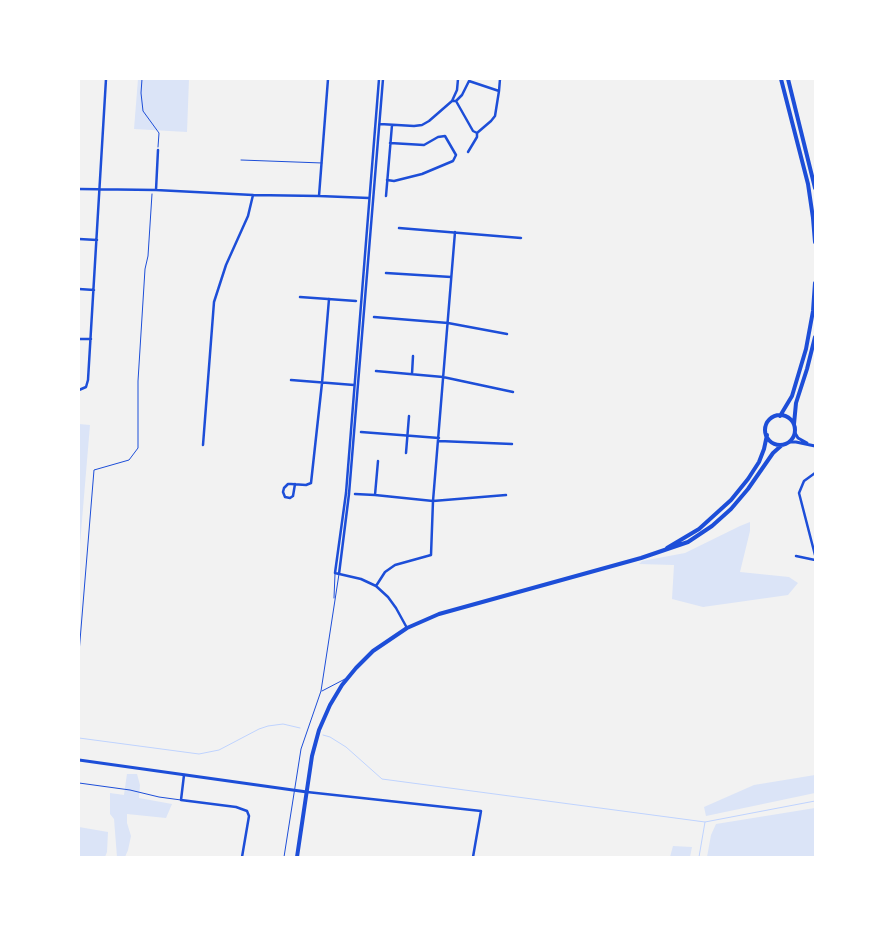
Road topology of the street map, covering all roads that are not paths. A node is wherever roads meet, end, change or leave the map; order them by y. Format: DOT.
graph roads {
  1 [pos="106,79"];
  2 [pos="328,79"];
  3 [pos="381,79"];
  4 [pos="458,79"];
  5 [pos="500,79"];
  6 [pos="781,79"];
  7 [pos="788,79"];
  8 [pos="499,90"];
  9 [pos="452,101"];
  10 [pos="456,102"];
  11 [pos="377,124"];
  12 [pos="392,125"];
  13 [pos="477,133"];
  14 [pos="390,143"];
  15 [pos="158,150"];
  16 [pos="468,152"];
  17 [pos="241,160"];
  18 [pos="322,163"];
  19 [pos="387,180"];
  20 [pos="815,188"];
  21 [pos="79,189"];
  22 [pos="100,190"];
  23 [pos="155,190"];
  24 [pos="253,195"];
  25 [pos="319,196"];
  26 [pos="386,196"];
  27 [pos="371,198"];
  28 [pos="399,228"];
  29 [pos="455,232"];
  30 [pos="521,238"];
  31 [pos="79,239"];
  32 [pos="97,240"];
  33 [pos="815,242"];
  34 [pos="386,272"];
  35 [pos="451,278"];
  36 [pos="815,283"];
  37 [pos="79,289"];
  38 [pos="94,290"];
  39 [pos="300,297"];
  40 [pos="329,299"];
  41 [pos="356,301"];
  42 [pos="374,317"];
  43 [pos="448,323"];
  44 [pos="507,334"];
  45 [pos="815,337"];
  46 [pos="79,339"];
  47 [pos="91,339"];
  48 [pos="413,356"];
  49 [pos="376,371"];
  50 [pos="412,374"];
  51 [pos="444,377"];
  52 [pos="291,380"];
  53 [pos="322,383"];
  54 [pos="357,385"];
  55 [pos="79,390"];
  56 [pos="513,392"];
  57 [pos="409,416"];
  58 [pos="780,416"];
  59 [pos="794,424"];
  60 [pos="361,432"];
  61 [pos="795,433"];
  62 [pos="408,435"];
  63 [pos="767,436"];
  64 [pos="439,440"];
  65 [pos="789,442"];
  66 [pos="512,444"];
  67 [pos="203,445"];
  68 [pos="782,445"];
  69 [pos="814,446"];
  70 [pos="406,453"];
  71 [pos="378,461"];
  72 [pos="815,473"];
  73 [pos="296,484"];
  74 [pos="356,494"];
  75 [pos="375,495"];
  76 [pos="506,495"];
  77 [pos="434,501"];
  78 [pos="656,554"];
  79 [pos="815,555"];
  80 [pos="796,556"];
  81 [pos="815,560"];
  82 [pos="337,573"];
  83 [pos="376,586"];
  84 [pos="407,628"];
  85 [pos="348,676"];
  86 [pos="321,691"];
  87 [pos="79,760"];
  88 [pos="184,775"];
  89 [pos="79,783"];
  90 [pos="294,790"];
  91 [pos="307,792"];
  92 [pos="181,800"];
  93 [pos="242,857"];
  94 [pos="284,857"];
  95 [pos="298,857"];
  96 [pos="474,857"];
  1 -- 22 [label="street"];
  2 -- 18 [label="street"];
  3 -- 11 [label="street"];
  4 -- 9 [label="street"];
  5 -- 8 [label="street"];
  6 -- 33 [label="main road"];
  7 -- 20 [label="main road"];
  8 -- 10 [label="street"];
  8 -- 13 [label="street"];
  9 -- 10 [label="street"];
  9 -- 12 [label="street"];
  10 -- 13 [label="street"];
  11 -- 12 [label="street"];
  11 -- 27 [label="street"];
  12 -- 14 [label="street"];
  13 -- 16 [label="street"];
  14 -- 19 [label="street"];
  14 -- 19 [label="street"];
  15 -- 23 [label="street"];
  17 -- 18 [label="lane"];
  18 -- 25 [label="street"];
  19 -- 26 [label="street"];
  21 -- 22 [label="street"];
  22 -- 23 [label="street"];
  22 -- 32 [label="street"];
  23 -- 24 [label="street"];
  24 -- 25 [label="street"];
  24 -- 67 [label="street"];
  25 -- 27 [label="street"];
  27 -- 54 [label="street"];
  28 -- 29 [label="street"];
  29 -- 30 [label="street"];
  29 -- 35 [label="street"];
  31 -- 32 [label="street"];
  32 -- 38 [label="street"];
  34 -- 35 [label="street"];
  35 -- 43 [label="street"];
  36 -- 58 [label="main road"];
  37 -- 38 [label="street"];
  38 -- 47 [label="street"];
  39 -- 40 [label="street"];
  40 -- 41 [label="street"];
  40 -- 53 [label="street"];
  42 -- 43 [label="street"];
  43 -- 44 [label="street"];
  43 -- 51 [label="street"];
  45 -- 59 [label="main road"];
  46 -- 47 [label="street"];
  47 -- 55 [label="street"];
  48 -- 50 [label="street"];
  49 -- 50 [label="street"];
  50 -- 51 [label="street"];
  51 -- 56 [label="street"];
  51 -- 64 [label="street"];
  52 -- 53 [label="street"];
  53 -- 54 [label="street"];
  53 -- 73 [label="street"];
  54 -- 82 [label="street"];
  57 -- 62 [label="street"];
  58 -- 59 [label="main road"];
  58 -- 63 [label="main road"];
  59 -- 61 [label="main road"];
  60 -- 62 [label="street"];
  61 -- 65 [label="main road"];
  61 -- 69 [label="street"];
  62 -- 64 [label="street"];
  62 -- 70 [label="street"];
  63 -- 68 [label="main road"];
  63 -- 78 [label="main road"];
  64 -- 66 [label="street"];
  64 -- 77 [label="street"];
  65 -- 68 [label="main road"];
  65 -- 69 [label="street"];
  68 -- 78 [label="main road"];
  71 -- 75 [label="street"];
  72 -- 79 [label="street"];
  73 -- 73 [label="street"];
  74 -- 75 [label="street"];
  75 -- 77 [label="street"];
  76 -- 77 [label="street"];
  77 -- 83 [label="street"];
  78 -- 84 [label="main road"];
  80 -- 81 [label="street"];
  82 -- 83 [label="street"];
  82 -- 86 [label="lane"];
  83 -- 84 [label="street"];
  84 -- 85 [label="main road"];
  85 -- 86 [label="lane"];
  85 -- 91 [label="main road"];
  86 -- 90 [label="lane"];
  87 -- 88 [label="street"];
  88 -- 90 [label="street"];
  88 -- 92 [label="street"];
  89 -- 92 [label="lane"];
  90 -- 91 [label="street"];
  90 -- 94 [label="lane"];
  91 -- 95 [label="main road"];
  91 -- 96 [label="street"];
  92 -- 93 [label="street"];
}
